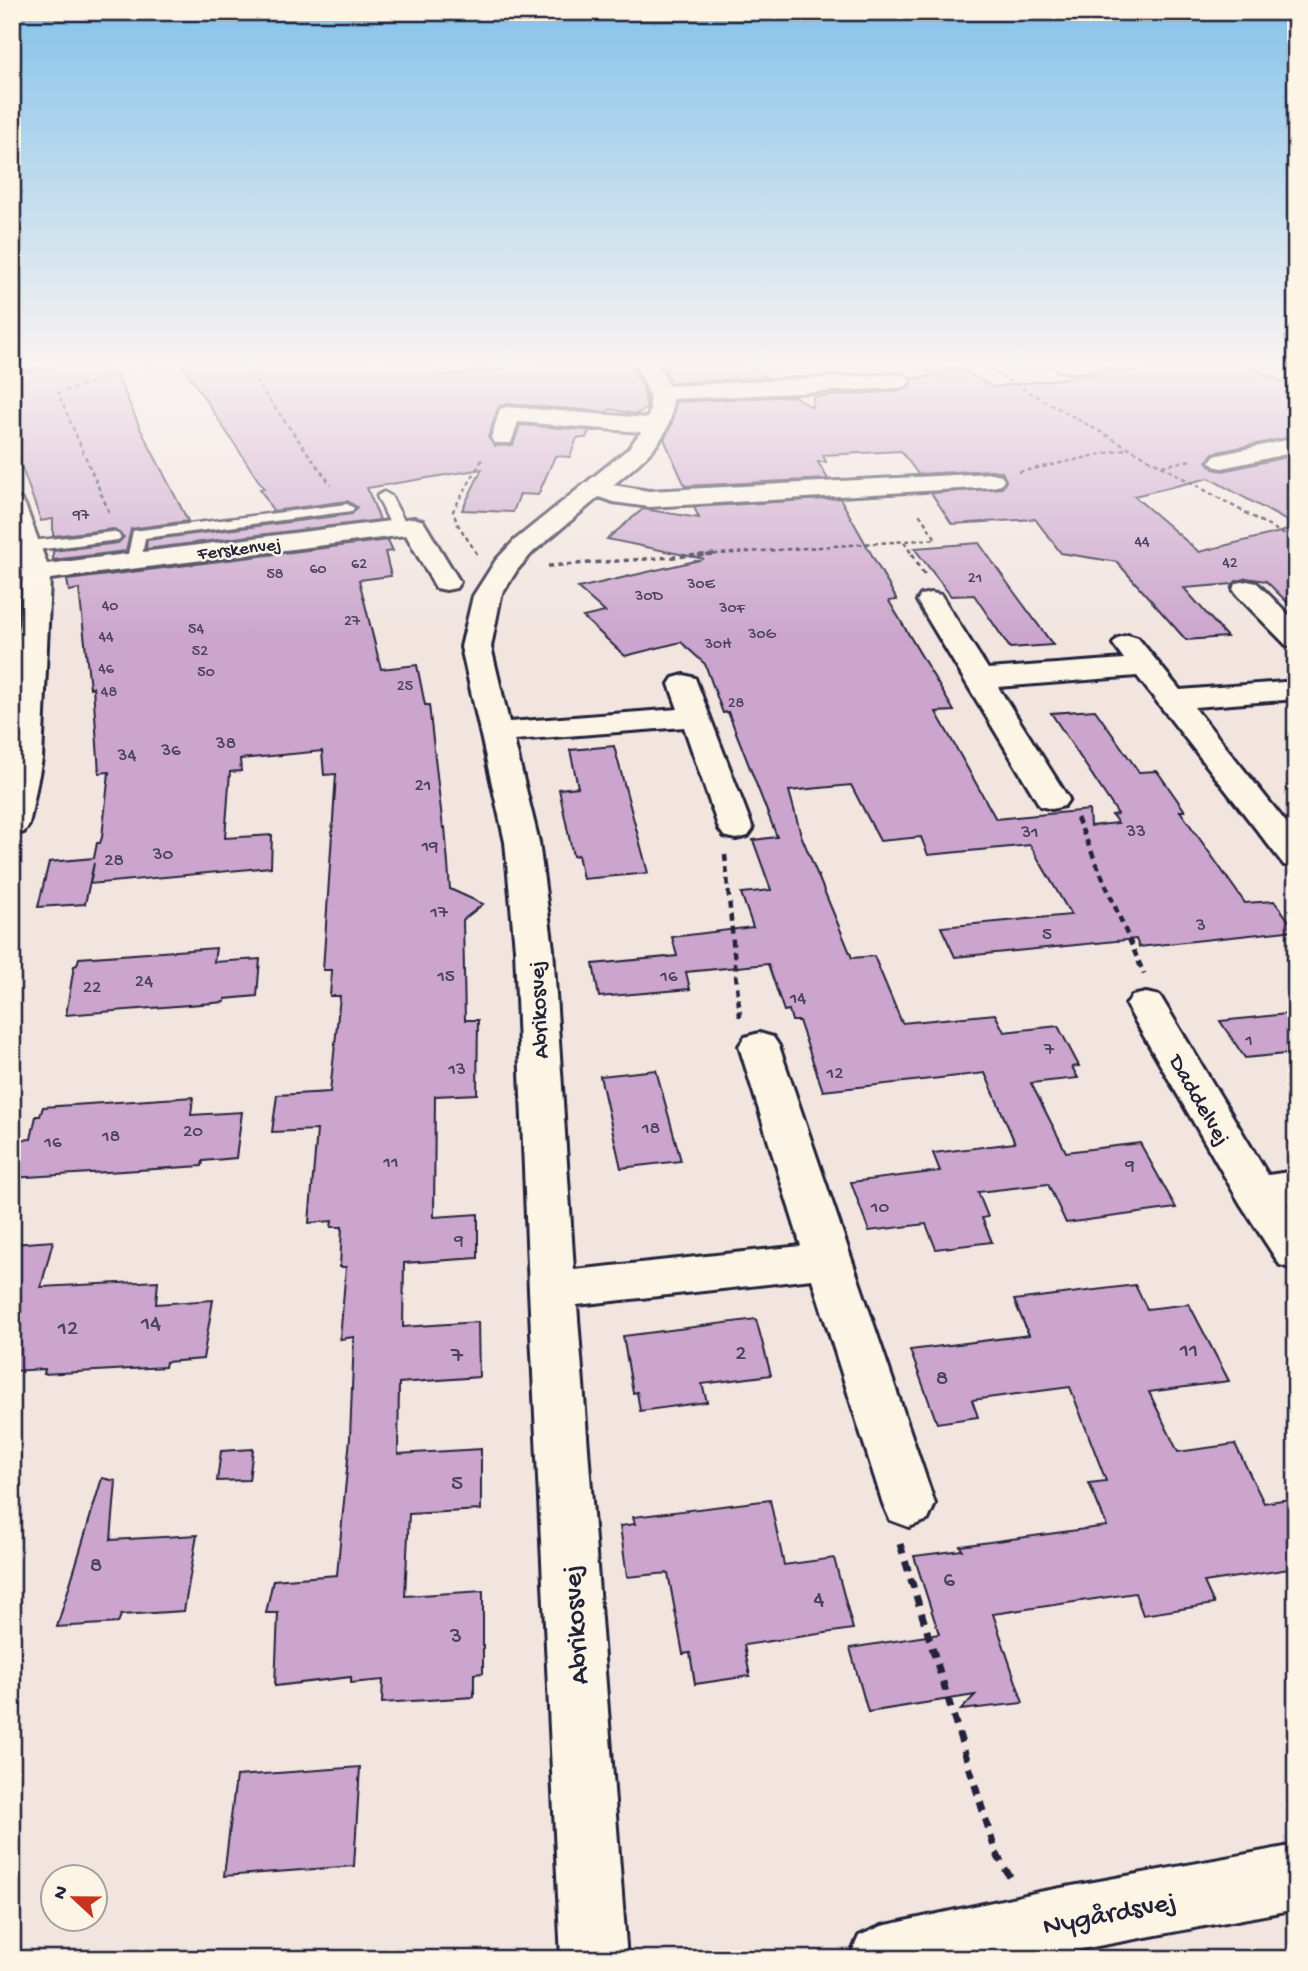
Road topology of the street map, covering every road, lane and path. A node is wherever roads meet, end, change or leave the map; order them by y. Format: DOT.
graph roads {
  1 [pos="84,453"];
  2 [pos="307,453"];
  3 [pos="487,453"];
  4 [pos="636,453"];
  5 [pos="1107,453"];
  6 [pos="1140,453"];
  7 [pos="1259,453"];
  8 [pos="1222,461"];
  9 [pos="992,480"];
  10 [pos="899,486"];
  11 [pos="598,487"];
  12 [pos="384,496"];
  13 [pos="12,505"];
  14 [pos="347,508"];
  15 [pos="400,528"];
  16 [pos="113,537"];
  17 [pos="1296,541"];
  18 [pos="20,547"];
  19 [pos="135,559"];
  20 [pos="506,565"];
  21 [pos="37,573"];
  22 [pos="446,582"];
  23 [pos="1247,589"];
  24 [pos="931,601"];
  25 [pos="1296,639"];
  26 [pos="980,678"];
  27 [pos="684,684"];
  28 [pos="1296,690"];
  29 [pos="1171,699"];
  30 [pos="695,717"];
  31 [pos="498,732"];
  32 [pos="1052,799"];
  33 [pos="12,825"];
  34 [pos="736,830"];
  35 [pos="1296,858"];
  36 [pos="1146,1005"];
  37 [pos="759,1046"];
  38 [pos="1276,1190"];
  39 [pos="1296,1253"];
  40 [pos="829,1260"];
  41 [pos="552,1290"];
  42 [pos="909,1504"];
  43 [pos="1296,1877"];
  44 [pos="1039,1924"];
  45 [pos="594,1959"];
  46 [pos="882,1959"];
  1 -- 16 [label="path"];
  2 -- 14 [label="path"];
  3 -- 20 [label="path"];
  4 -- 11 [label="street, Abrikosvej"];
  5 -- 9 [label="path"];
  6 -- 17 [label="path"];
  7 -- 8 [label="street"];
  9 -- 10 [label="street"];
  10 -- 11 [label="street"];
  10 -- 20 [label="path"];
  11 -- 20 [label="street, Abrikosvej"];
  12 -- 15 [label="lane"];
  13 -- 18 [label="street"];
  14 -- 19 [label="lane"];
  15 -- 19 [label="street, Ferskenvej"];
  15 -- 22 [label="street"];
  16 -- 18 [label="lane"];
  18 -- 21 [label="street"];
  19 -- 21 [label="street, Ferskenvej"];
  20 -- 31 [label="street, Abrikosvej"];
  21 -- 33 [label="street"];
  23 -- 25 [label="street"];
  24 -- 26 [label="street"];
  26 -- 29 [label="street"];
  26 -- 32 [label="street"];
  27 -- 30 [label="street"];
  28 -- 29 [label="street"];
  29 -- 35 [label="street"];
  30 -- 31 [label="street"];
  30 -- 34 [label="street"];
  31 -- 41 [label="street, Abrikosvej"];
  32 -- 36 [label="path"];
  34 -- 37 [label="path"];
  36 -- 38 [label="street, Daddelvej"];
  37 -- 40 [label="street"];
  38 -- 39 [label="street, Daddelvej"];
  40 -- 41 [label="street"];
  40 -- 42 [label="street"];
  41 -- 45 [label="street, Abrikosvej"];
  42 -- 44 [label="path"];
  43 -- 44 [label="street, Nygårdsvej"];
  44 -- 46 [label="street, Nygårdsvej"];
}
